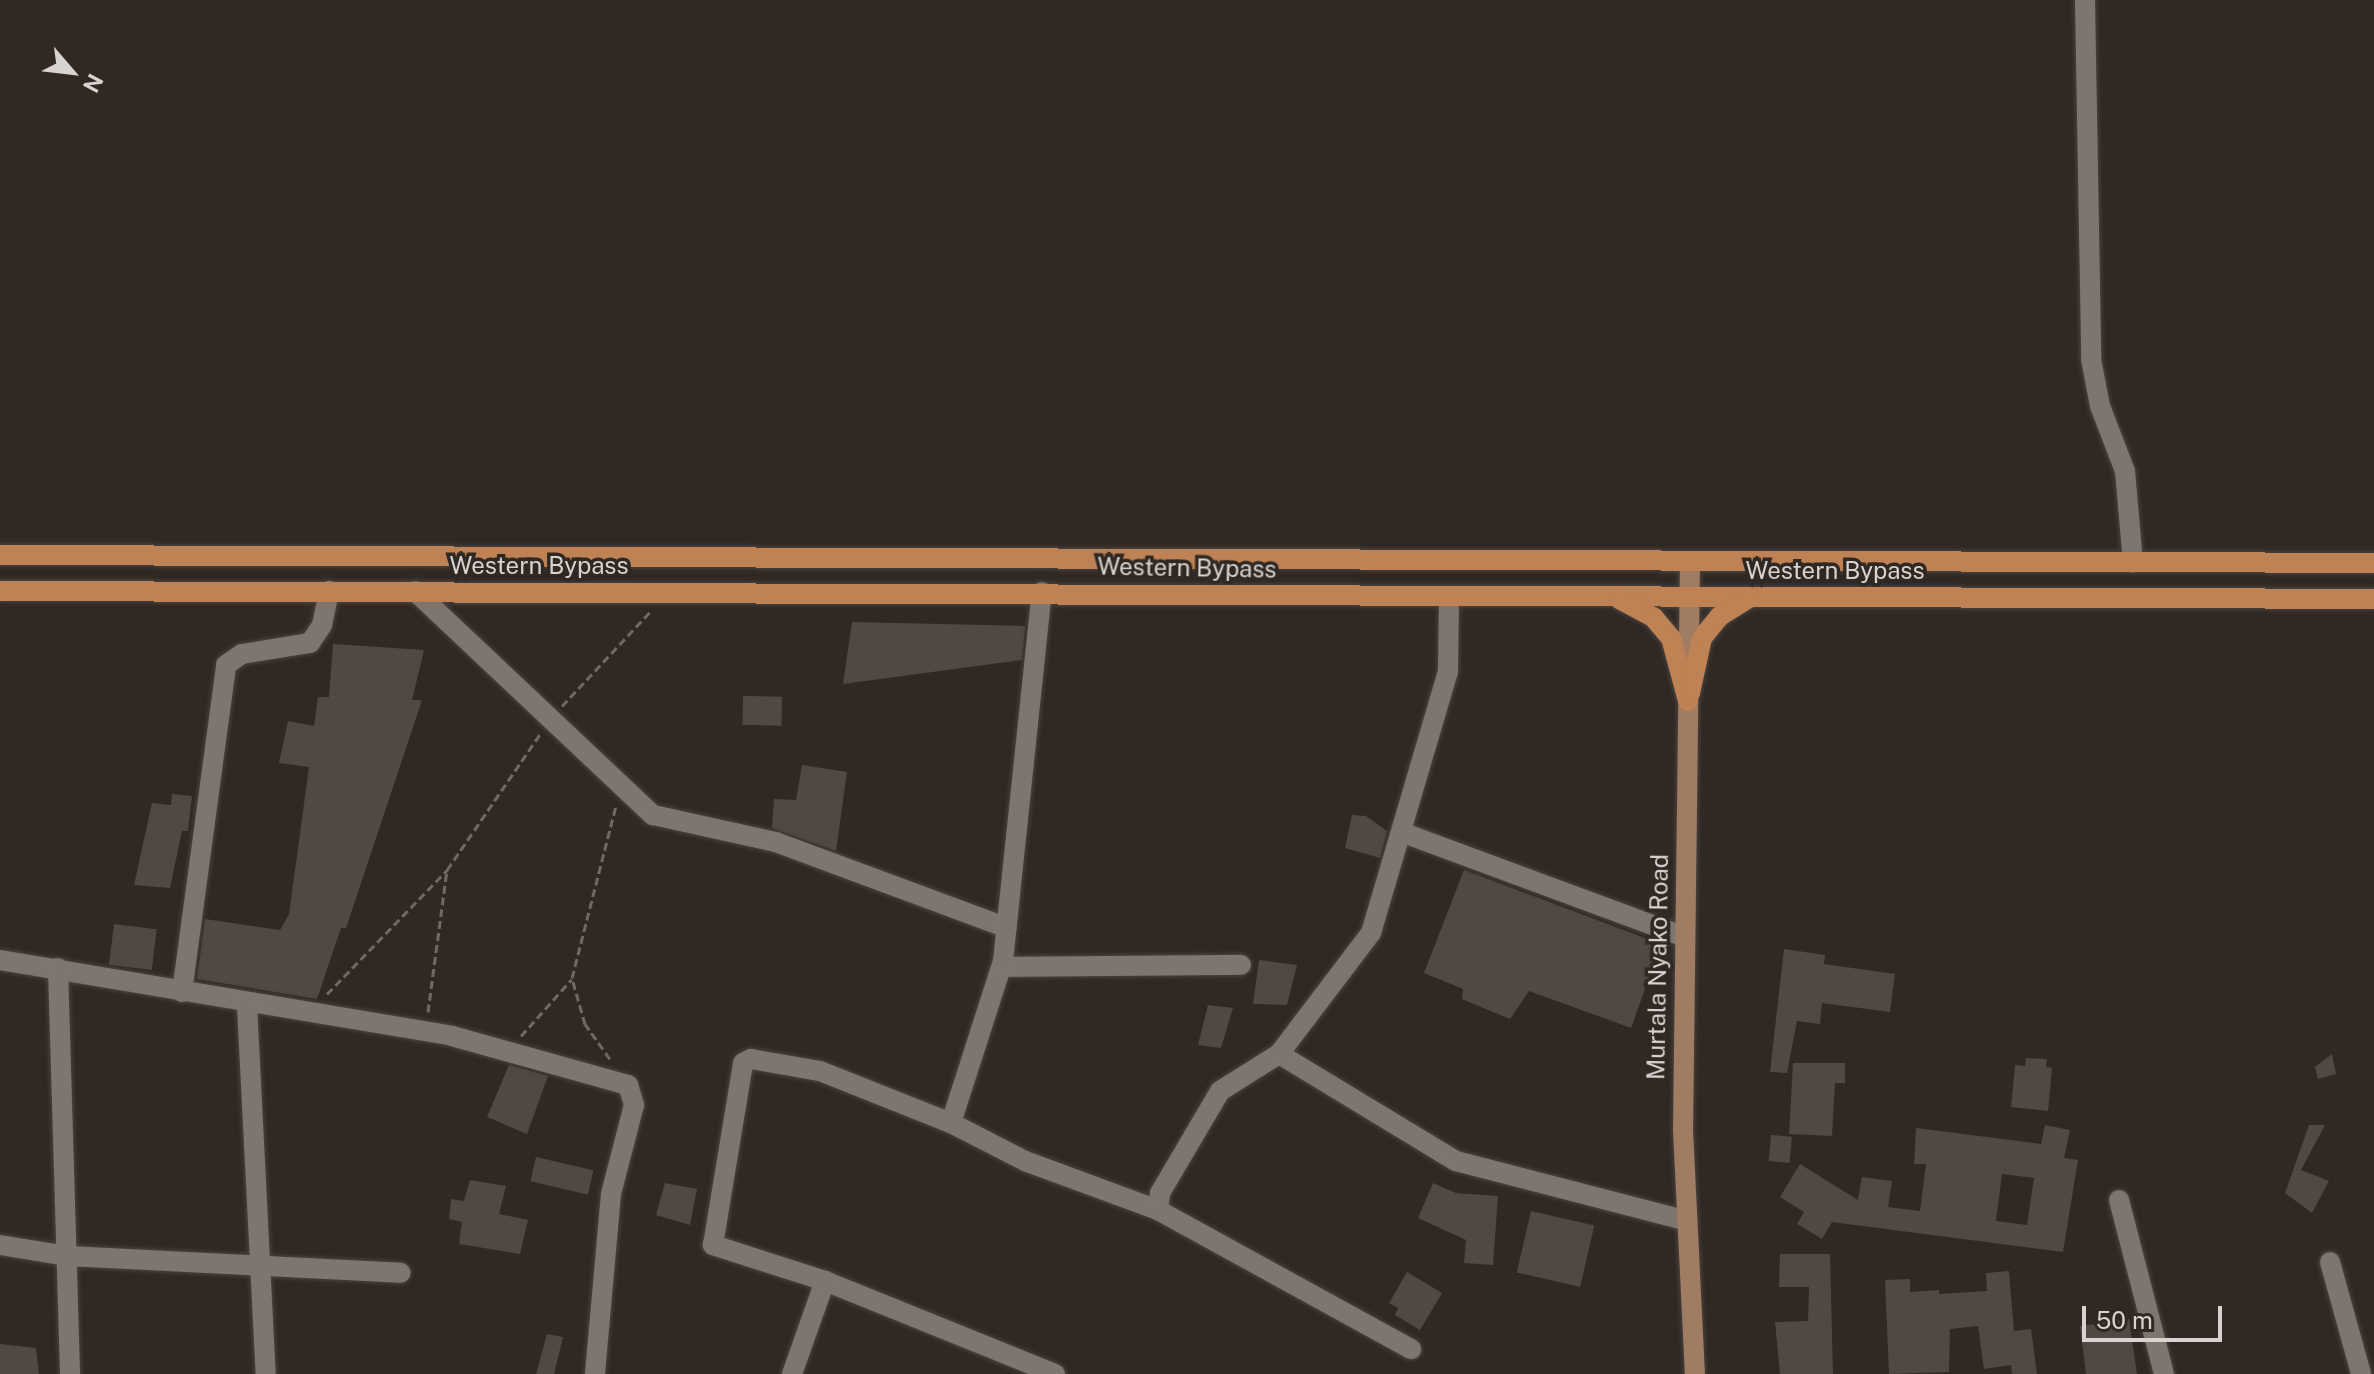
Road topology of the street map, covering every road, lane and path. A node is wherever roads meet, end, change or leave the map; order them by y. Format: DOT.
graph roads {
  1 [pos="2085,0"];
  2 [pos="0,555"];
  3 [pos="1690,561"];
  4 [pos="2133,563"];
  5 [pos="2374,563"];
  6 [pos="0,591"];
  7 [pos="329,591"];
  8 [pos="415,591"];
  9 [pos="668,592"];
  10 [pos="1042,592"];
  11 [pos="1691,596"];
  12 [pos="1615,597"];
  13 [pos="1750,597"];
  14 [pos="1449,599"];
  15 [pos="2374,599"];
  16 [pos="1688,701"];
  17 [pos="550,719"];
  18 [pos="621,787"];
  19 [pos="1404,833"];
  20 [pos="447,870"];
  21 [pos="1007,928"];
  22 [pos="1683,936"];
  23 [pos="0,960"];
  24 [pos="1241,965"];
  25 [pos="1002,967"];
  26 [pos="58,968"];
  27 [pos="572,978"];
  28 [pos="182,992"];
  29 [pos="247,1005"];
  30 [pos="308,1014"];
  31 [pos="425,1032"];
  32 [pos="508,1051"];
  33 [pos="1279,1054"];
  34 [pos="628,1085"];
  35 [pos="951,1123"];
  36 [pos="2119,1200"];
  37 [pos="1158,1210"];
  38 [pos="1684,1220"];
  39 [pos="0,1245"];
  40 [pos="68,1256"];
  41 [pos="2330,1262"];
  42 [pos="263,1267"];
  43 [pos="401,1273"];
  44 [pos="825,1281"];
  45 [pos="1411,1349"];
  46 [pos="70,1374"];
  47 [pos="266,1374"];
  48 [pos="595,1374"];
  49 [pos="792,1374"];
  50 [pos="1055,1374"];
  51 [pos="1695,1374"];
  52 [pos="2164,1374"];
  53 [pos="2361,1374"];
  1 -- 4 [label="street"];
  2 -- 3 [label="main road, Western Bypass"];
  3 -- 4 [label="main road, Western Bypass"];
  3 -- 11 [label="street, Murtala Nyako Road"];
  4 -- 5 [label="main road, Western Bypass"];
  6 -- 7 [label="main road, Western Bypass"];
  7 -- 8 [label="main road, Western Bypass"];
  7 -- 28 [label="street"];
  8 -- 9 [label="main road, Western Bypass"];
  8 -- 17 [label="street"];
  9 -- 10 [label="main road, Western Bypass"];
  9 -- 17 [label="path"];
  10 -- 14 [label="main road, Western Bypass"];
  10 -- 21 [label="street"];
  11 -- 12 [label="main road, Western Bypass"];
  11 -- 13 [label="main road, Western Bypass"];
  11 -- 16 [label="street, Murtala Nyako Road"];
  12 -- 14 [label="main road, Western Bypass"];
  12 -- 16 [label="main road"];
  13 -- 15 [label="main road, Western Bypass"];
  13 -- 16 [label="main road"];
  14 -- 19 [label="street"];
  16 -- 22 [label="street, Murtala Nyako Road"];
  17 -- 18 [label="street"];
  17 -- 20 [label="path"];
  18 -- 21 [label="street"];
  18 -- 27 [label="path"];
  19 -- 22 [label="street"];
  19 -- 33 [label="street"];
  20 -- 30 [label="path"];
  20 -- 31 [label="path"];
  21 -- 25 [label="street"];
  22 -- 38 [label="street, Murtala Nyako Road"];
  23 -- 26 [label="street"];
  24 -- 25 [label="street"];
  25 -- 35 [label="street"];
  26 -- 28 [label="street"];
  26 -- 40 [label="street"];
  27 -- 32 [label="path"];
  27 -- 34 [label="path"];
  28 -- 29 [label="street"];
  29 -- 30 [label="street"];
  29 -- 42 [label="street"];
  30 -- 31 [label="street"];
  31 -- 32 [label="street"];
  32 -- 34 [label="street"];
  33 -- 37 [label="street"];
  33 -- 38 [label="street"];
  34 -- 48 [label="street"];
  35 -- 37 [label="street"];
  35 -- 44 [label="street"];
  36 -- 52 [label="street"];
  37 -- 45 [label="street"];
  38 -- 51 [label="street, Murtala Nyako Road"];
  39 -- 40 [label="street"];
  40 -- 42 [label="street"];
  40 -- 46 [label="street"];
  41 -- 53 [label="street"];
  42 -- 43 [label="street"];
  42 -- 47 [label="street"];
  44 -- 49 [label="street"];
  44 -- 50 [label="street"];
}
